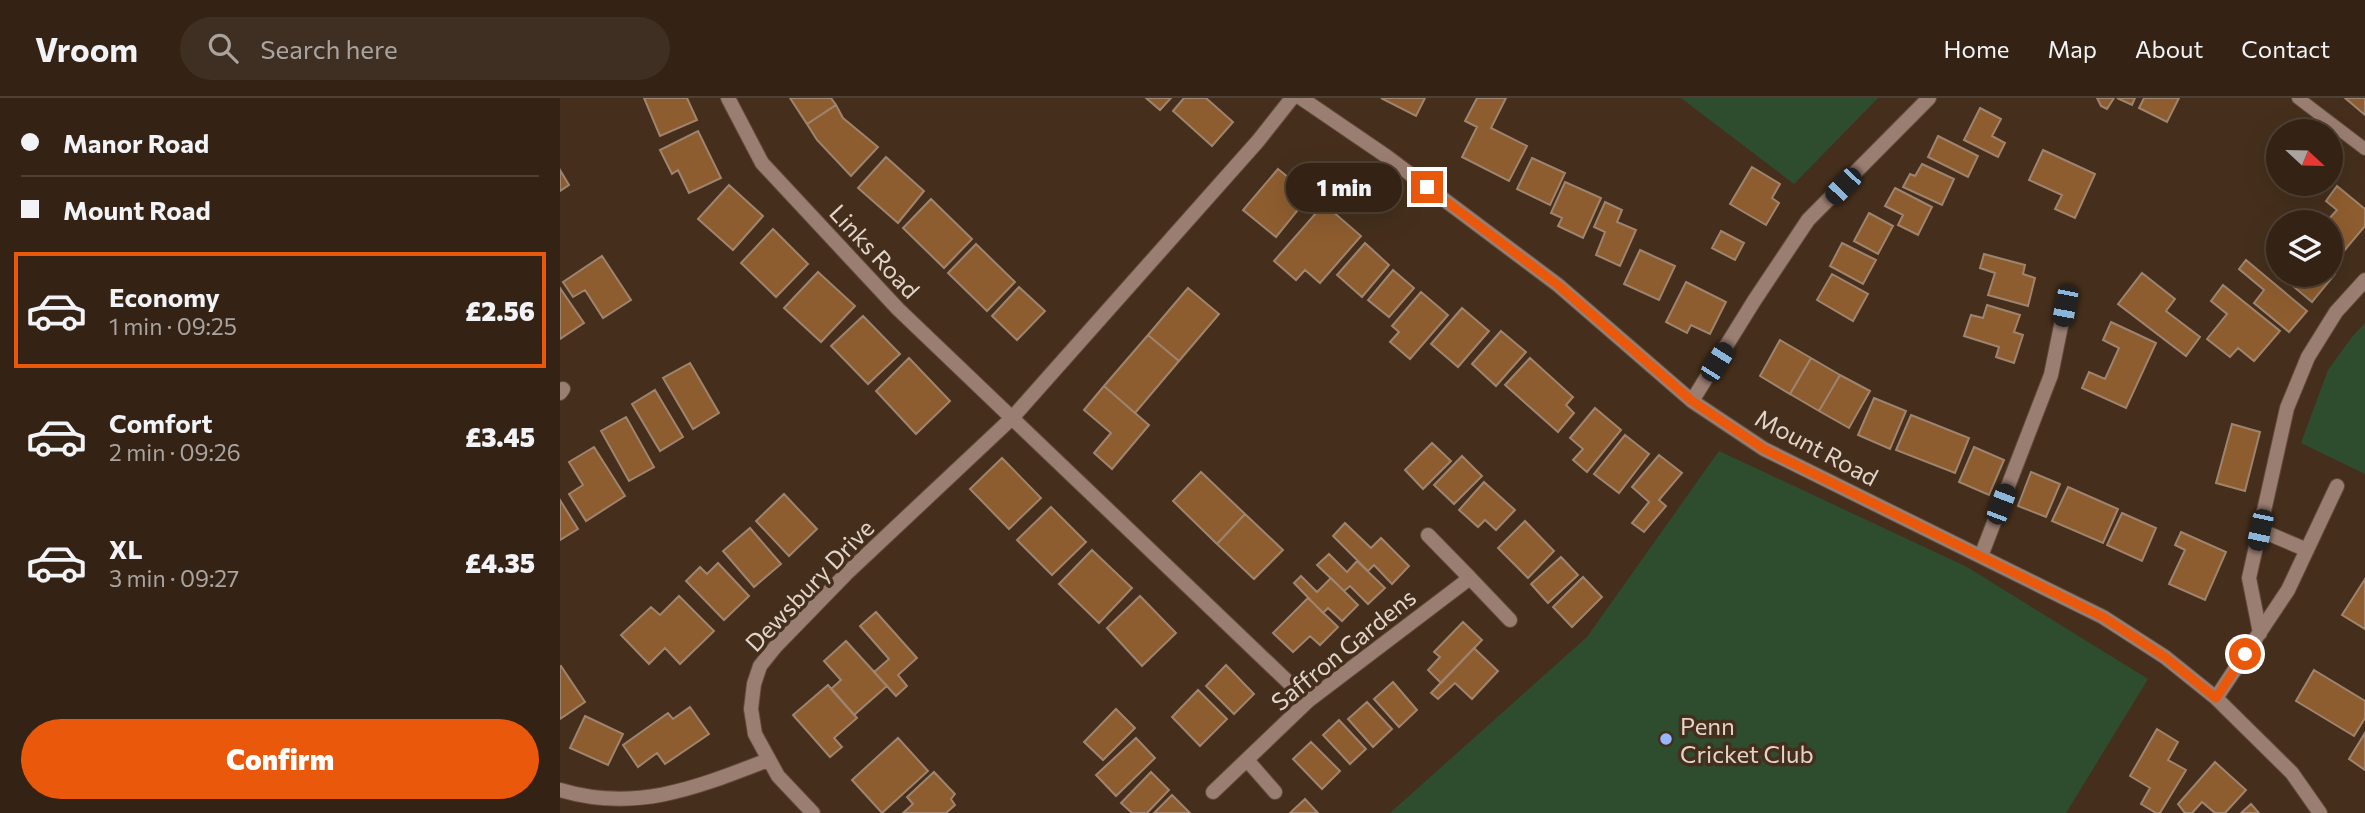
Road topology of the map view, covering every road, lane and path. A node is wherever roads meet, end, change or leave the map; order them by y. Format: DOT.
graph roads {
  1 [pos="728,98"];
  2 [pos="1292,98"];
  3 [pos="1301,98"];
  4 [pos="1929,98"];
  5 [pos="2298,98"];
  6 [pos="2365,149"];
  7 [pos="2365,280"];
  8 [pos="2065,306"];
  9 [pos="1692,401"];
  10 [pos="1012,418"];
  11 [pos="2337,486"];
  12 [pos="2260,530"];
  13 [pos="1428,535"];
  14 [pos="2307,550"];
  15 [pos="1981,556"];
  16 [pos="1470,578"];
  17 [pos="1510,620"];
  18 [pos="2260,633"];
  19 [pos="2216,698"];
  20 [pos="1308,701"];
  21 [pos="768,760"];
  22 [pos="1247,760"];
  23 [pos="560,790"];
  24 [pos="1213,792"];
  25 [pos="1275,792"];
  26 [pos="813,813"];
  27 [pos="2320,813"];
  1 -- 10 [label="street, Links Road"];
  2 -- 10 [label="street"];
  3 -- 9 [label="street, Mount Road"];
  4 -- 9 [label="street"];
  5 -- 6 [label="lane"];
  7 -- 12 [label="street"];
  8 -- 15 [label="street"];
  9 -- 15 [label="street, Mount Road"];
  10 -- 20 [label="street, Links Road"];
  10 -- 21 [label="street, Dewsbury Drive"];
  11 -- 14 [label="street"];
  12 -- 14 [label="street"];
  12 -- 18 [label="street"];
  13 -- 16 [label="street"];
  14 -- 18 [label="street"];
  15 -- 19 [label="street, Mount Road"];
  16 -- 17 [label="street"];
  16 -- 20 [label="street, Saffron Gardens"];
  18 -- 19 [label="street"];
  19 -- 27 [label="street, Mount Road"];
  20 -- 22 [label="street, Saffron Gardens"];
  21 -- 23 [label="street"];
  21 -- 26 [label="street, Dewsbury Drive"];
  22 -- 24 [label="street, Saffron Gardens"];
  22 -- 25 [label="street"];
}
